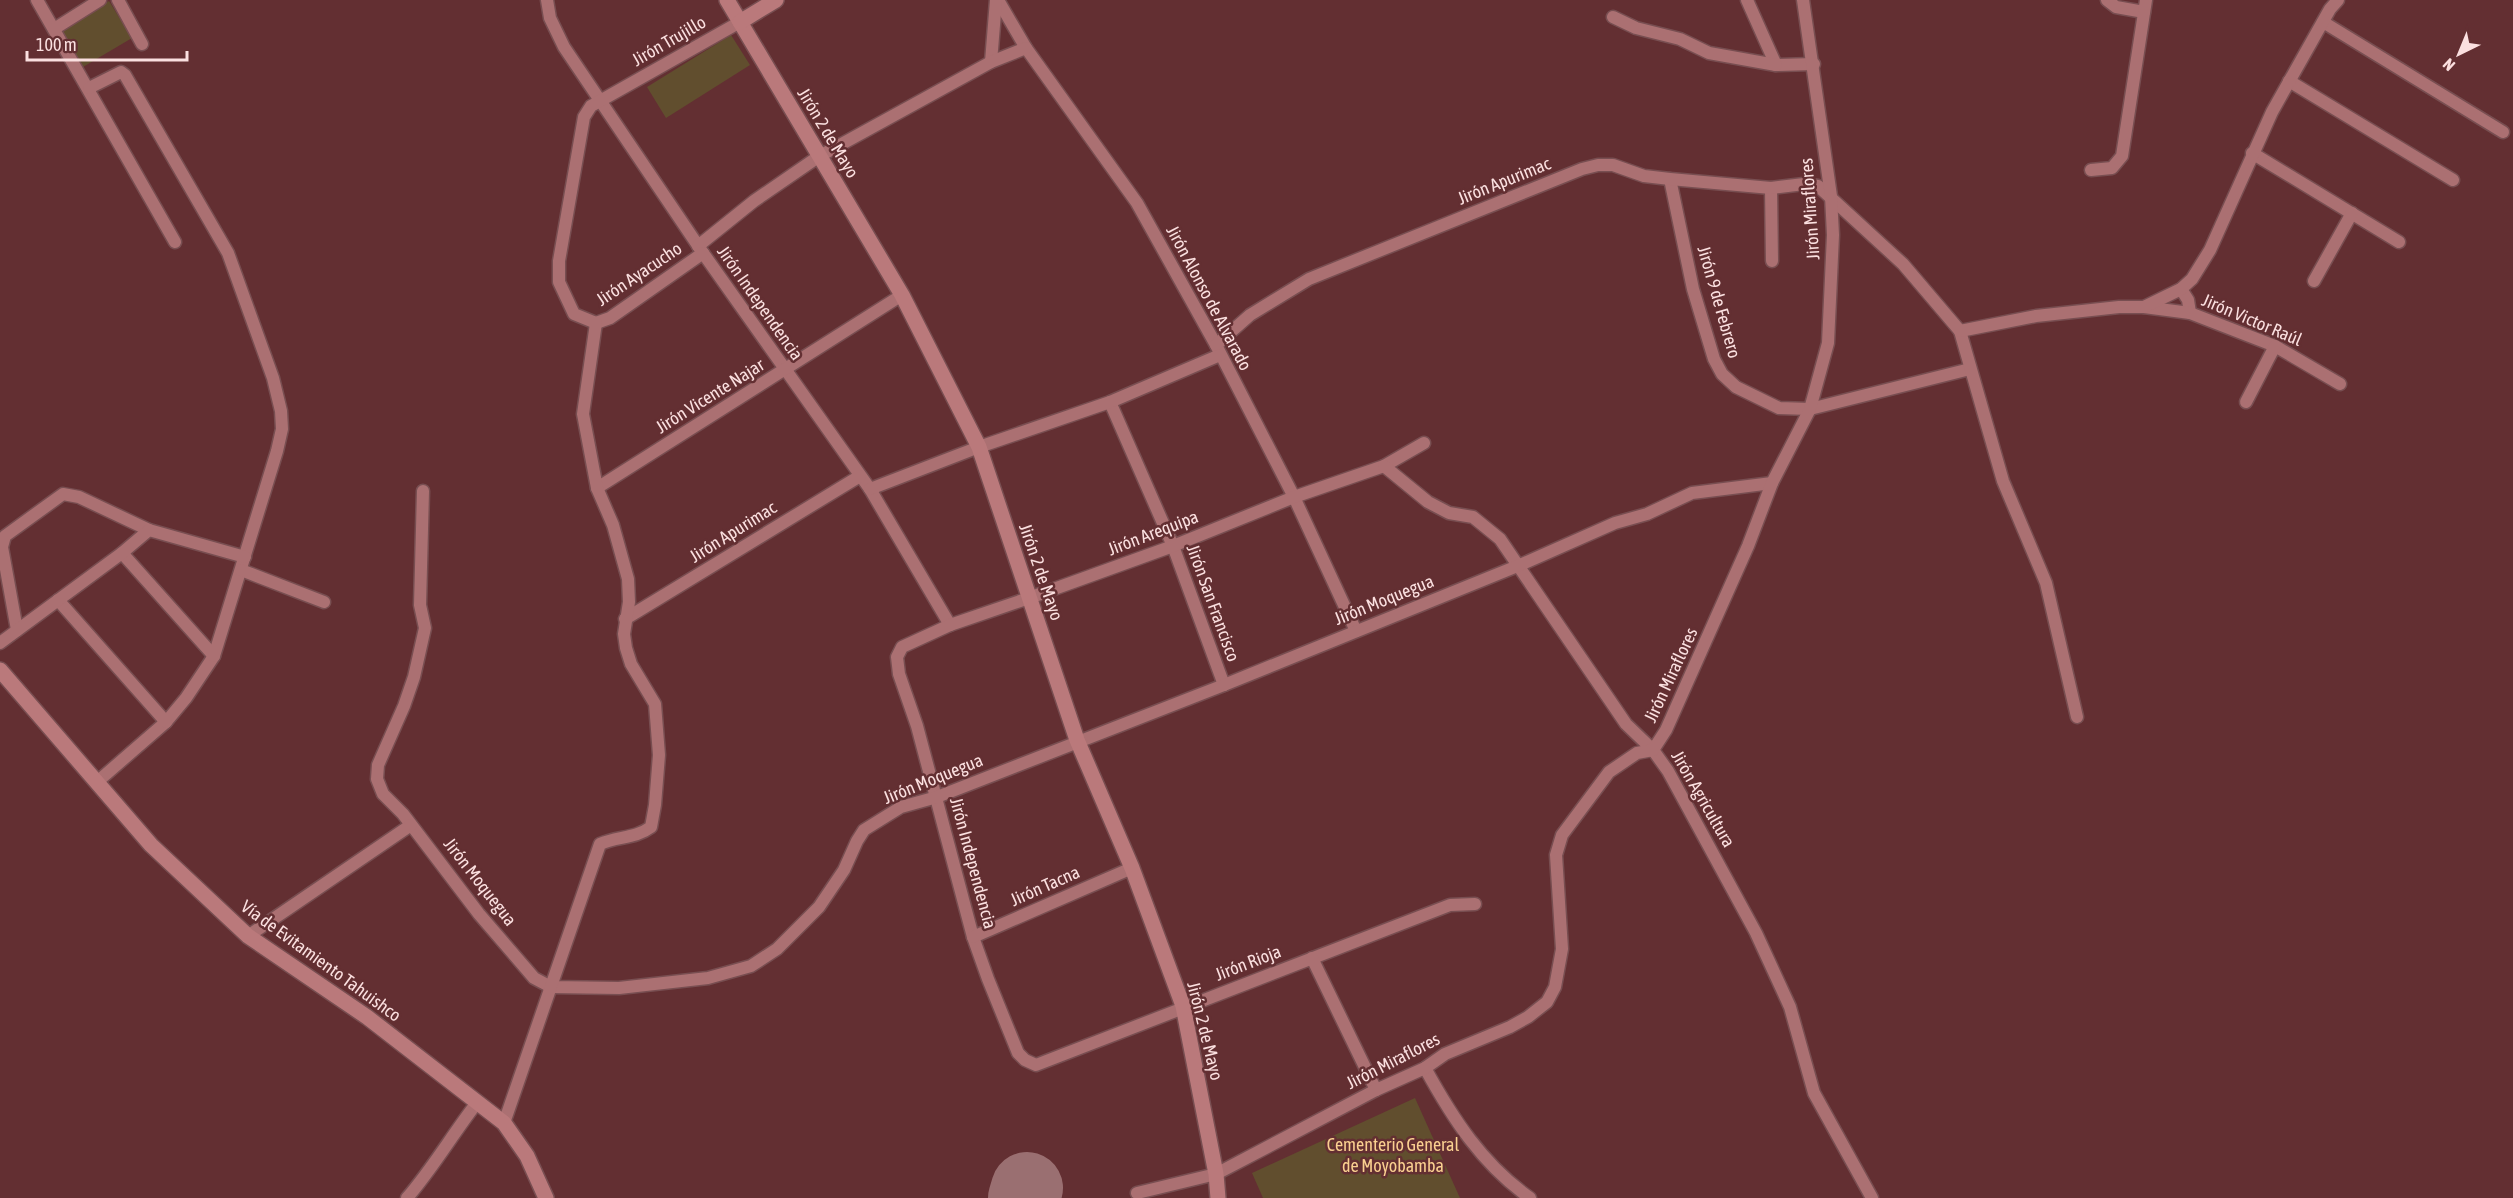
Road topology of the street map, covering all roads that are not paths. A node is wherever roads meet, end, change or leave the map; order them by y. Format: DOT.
graph roads {
  1 [pos="37,0"];
  2 [pos="100,0"];
  3 [pos="118,0"];
  4 [pos="547,0"];
  5 [pos="727,0"];
  6 [pos="776,0"];
  7 [pos="997,0"];
  8 [pos="1747,0"];
  9 [pos="1803,0"];
  10 [pos="2107,0"];
  11 [pos="2338,0"];
  12 [pos="2145,6"];
  13 [pos="1613,18"];
  14 [pos="740,22"];
  15 [pos="2323,22"];
  16 [pos="54,28"];
  17 [pos="142,44"];
  18 [pos="1026,48"];
  19 [pos="991,62"];
  20 [pos="1814,64"];
  21 [pos="1776,65"];
  22 [pos="2289,81"];
  23 [pos="88,88"];
  24 [pos="601,102"];
  25 [pos="2503,132"];
  26 [pos="2252,153"];
  27 [pos="818,157"];
  28 [pos="2091,170"];
  29 [pos="1670,179"];
  30 [pos="2453,180"];
  31 [pos="1771,188"];
  32 [pos="1831,196"];
  33 [pos="2352,213"];
  34 [pos="175,242"];
  35 [pos="2399,242"];
  36 [pos="700,249"];
  37 [pos="1772,261"];
  38 [pos="2314,281"];
  39 [pos="2181,289"];
  40 [pos="902,295"];
  41 [pos="2144,307"];
  42 [pos="2190,313"];
  43 [pos="596,323"];
  44 [pos="1960,331"];
  45 [pos="2275,346"];
  46 [pos="1218,350"];
  47 [pos="1970,369"];
  48 [pos="785,370"];
  49 [pos="2340,384"];
  50 [pos="1110,402"];
  51 [pos="2246,402"];
  52 [pos="1810,410"];
  53 [pos="1424,443"];
  54 [pos="979,447"];
  55 [pos="1384,466"];
  56 [pos="860,476"];
  57 [pos="1772,483"];
  58 [pos="597,488"];
  59 [pos="870,489"];
  60 [pos="423,491"];
  61 [pos="1294,497"];
  62 [pos="149,530"];
  63 [pos="1173,546"];
  64 [pos="122,553"];
  65 [pos="245,557"];
  66 [pos="1520,565"];
  67 [pos="241,570"];
  68 [pos="1029,598"];
  69 [pos="58,600"];
  70 [pos="324,602"];
  71 [pos="625,619"];
  72 [pos="950,625"];
  73 [pos="16,630"];
  74 [pos="1356,631"];
  75 [pos="0,643"];
  76 [pos="214,656"];
  77 [pos="897,657"];
  78 [pos="0,670"];
  79 [pos="1224,685"];
  80 [pos="2077,717"];
  81 [pos="166,722"];
  82 [pos="1077,740"];
  83 [pos="1653,750"];
  84 [pos="97,782"];
  85 [pos="937,797"];
  86 [pos="411,825"];
  87 [pos="1131,868"];
  88 [pos="1475,904"];
  89 [pos="248,936"];
  90 [pos="973,938"];
  91 [pos="1312,958"];
  92 [pos="551,987"];
  93 [pos="1183,1006"];
  94 [pos="1036,1065"];
  95 [pos="1425,1068"];
  96 [pos="1376,1090"];
  97 [pos="476,1104"];
  98 [pos="504,1123"];
  99 [pos="1216,1174"];
  100 [pos="1137,1193"];
  101 [pos="407,1198"];
  102 [pos="546,1198"];
  103 [pos="1218,1198"];
  104 [pos="1530,1198"];
  105 [pos="1872,1198"];
  1 -- 16 [label="street"];
  2 -- 16 [label="street"];
  3 -- 17 [label="street"];
  4 -- 24 [label="street, Jirón Independencia"];
  5 -- 14 [label="main road, Jirón 2 de Mayo"];
  6 -- 14 [label="main road, Jirón Trujillo"];
  7 -- 18 [label="street, Jirón Alonso de Alvarado"];
  7 -- 19 [label="street, Jirón Alonso de Alvarado"];
  8 -- 21 [label="street"];
  9 -- 20 [label="street, Jirón Miraflores"];
  10 -- 12 [label="street"];
  11 -- 15 [label="street"];
  12 -- 28 [label="street"];
  13 -- 21 [label="street"];
  14 -- 24 [label="street, Jirón Trujillo"];
  14 -- 27 [label="main road, Jirón 2 de Mayo"];
  15 -- 22 [label="street"];
  15 -- 25 [label="street"];
  16 -- 23 [label="street"];
  18 -- 19 [label="street, Jirón Ayacucho"];
  18 -- 46 [label="street, Jirón Alonso de Alvarado"];
  19 -- 27 [label="street, Jirón Ayacucho"];
  20 -- 21 [label="street"];
  20 -- 32 [label="street, Jirón Miraflores"];
  22 -- 26 [label="street"];
  22 -- 30 [label="street"];
  23 -- 34 [label="street"];
  23 -- 65 [label="street"];
  24 -- 36 [label="street, Jirón Independencia"];
  24 -- 43 [label="street, Jirón Trujillo"];
  26 -- 33 [label="street"];
  26 -- 39 [label="street"];
  27 -- 36 [label="street, Jirón Ayacucho"];
  27 -- 40 [label="main road, Jirón 2 de Mayo"];
  29 -- 31 [label="street, Jirón Apurimac"];
  29 -- 46 [label="street, Jirón Apurimac"];
  29 -- 52 [label="street, Jirón 9 de Febrero"];
  31 -- 32 [label="street, Jirón Apurimac"];
  31 -- 37 [label="street"];
  32 -- 44 [label="street, Jirón Apurimac"];
  32 -- 52 [label="street, Jirón Miraflores"];
  33 -- 35 [label="street"];
  33 -- 38 [label="street"];
  36 -- 43 [label="street, Jirón Ayacucho"];
  36 -- 48 [label="street, Jirón Independencia"];
  39 -- 41 [label="street"];
  39 -- 42 [label="street"];
  40 -- 48 [label="street, Jirón Vicente Najar"];
  40 -- 54 [label="main road, Jirón 2 de Mayo"];
  41 -- 42 [label="street, Jirón Victor Raúl"];
  41 -- 44 [label="street, Jirón Victor Raúl"];
  42 -- 45 [label="street, Jirón Victor Raúl"];
  43 -- 58 [label="street"];
  44 -- 47 [label="street"];
  45 -- 49 [label="street, Jirón Victor Raúl"];
  45 -- 51 [label="street"];
  46 -- 50 [label="street, Jirón Apurimac"];
  46 -- 61 [label="street, Jirón Alonso de Alvarado"];
  47 -- 52 [label="street, Jirón 9 de Febrero"];
  47 -- 80 [label="street"];
  48 -- 56 [label="street, Jirón Independencia"];
  48 -- 58 [label="street, Jirón Vicente Najar"];
  50 -- 54 [label="street, Jirón Apurimac"];
  50 -- 63 [label="street, Jirón San Francisco"];
  52 -- 57 [label="street, Jirón Miraflores"];
  53 -- 55 [label="street, Jirón Arequipa"];
  54 -- 59 [label="street, Jirón Apurimac"];
  54 -- 68 [label="main road, Jirón 2 de Mayo"];
  55 -- 61 [label="street, Jirón Arequipa"];
  55 -- 66 [label="street, Jirón Agricultura"];
  56 -- 59 [label="street, Jirón Independencia"];
  56 -- 71 [label="street, Jirón Apurimac"];
  57 -- 66 [label="street, Jirón Moquegua"];
  57 -- 83 [label="street, Jirón Miraflores"];
  58 -- 71 [label="street"];
  59 -- 72 [label="street, Jirón Independencia"];
  60 -- 86 [label="street, Jirón Moquegua"];
  61 -- 63 [label="street, Jirón Arequipa"];
  61 -- 74 [label="street, Jirón Alonso de Alvarado"];
  62 -- 64 [label="street"];
  62 -- 65 [label="street"];
  62 -- 73 [label="street"];
  63 -- 68 [label="street, Jirón Arequipa"];
  63 -- 79 [label="street, Jirón San Francisco"];
  64 -- 69 [label="street"];
  64 -- 76 [label="street"];
  65 -- 67 [label="street"];
  66 -- 74 [label="street, Jirón Moquegua"];
  66 -- 83 [label="street, Jirón Agricultura"];
  67 -- 70 [label="street"];
  67 -- 76 [label="street"];
  68 -- 72 [label="street, Jirón Arequipa"];
  68 -- 82 [label="main road, Jirón 2 de Mayo"];
  69 -- 73 [label="street"];
  69 -- 81 [label="street"];
  71 -- 92 [label="street"];
  72 -- 77 [label="street, Jirón Arequipa"];
  73 -- 75 [label="street"];
  74 -- 79 [label="street, Jirón Moquegua"];
  76 -- 81 [label="street"];
  77 -- 85 [label="street, Jirón Independencia"];
  78 -- 84 [label="main road, Vía de Evitamiento Tahuishco"];
  79 -- 82 [label="street, Jirón Moquegua"];
  81 -- 84 [label="street"];
  82 -- 85 [label="street, Jirón Moquegua"];
  82 -- 87 [label="main road, Jirón 2 de Mayo"];
  83 -- 95 [label="street, Jirón Miraflores"];
  83 -- 105 [label="street, Jirón Agricultura"];
  84 -- 89 [label="main road, Vía de Evitamiento Tahuishco"];
  85 -- 90 [label="street, Jirón Independencia"];
  85 -- 92 [label="street, Jirón Moquegua"];
  86 -- 89 [label="street"];
  86 -- 92 [label="street, Jirón Moquegua"];
  87 -- 90 [label="street, Jirón Tacna"];
  87 -- 93 [label="main road, Jirón 2 de Mayo"];
  88 -- 91 [label="street, Jirón Rioja"];
  89 -- 97 [label="main road, Vía de Evitamiento Tahuishco"];
  90 -- 94 [label="street, Jirón Independencia"];
  91 -- 93 [label="street, Jirón Rioja"];
  91 -- 96 [label="street"];
  92 -- 98 [label="street"];
  93 -- 94 [label="street, Jirón Rioja"];
  93 -- 99 [label="main road, Jirón 2 de Mayo"];
  95 -- 96 [label="street, Jirón Miraflores"];
  95 -- 104 [label="street"];
  96 -- 99 [label="street, Jirón Miraflores"];
  97 -- 98 [label="main road, Vía de Evitamiento Tahuishco"];
  97 -- 101 [label="street"];
  98 -- 102 [label="main road, Vía de Evitamiento Tahuishco"];
  99 -- 100 [label="street, Jirón Miraflores"];
  99 -- 103 [label="main road, Jirón 2 de Mayo"];
}
